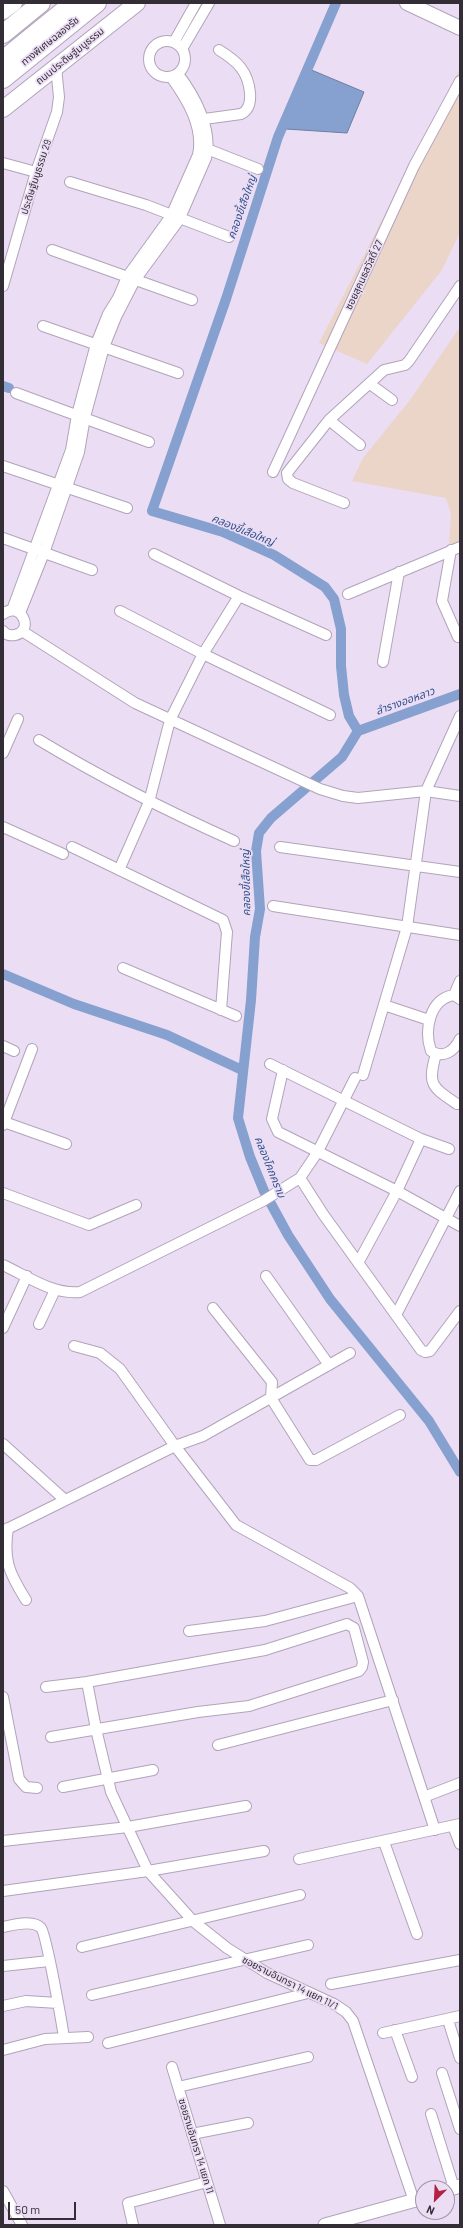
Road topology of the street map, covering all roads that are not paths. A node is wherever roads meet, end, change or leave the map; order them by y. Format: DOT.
graph roads {
  1 [pos="14,3"];
  2 [pos="40,3"];
  3 [pos="73,3"];
  4 [pos="96,3"];
  5 [pos="137,3"];
  6 [pos="196,3"];
  7 [pos="209,3"];
  8 [pos="407,3"];
  9 [pos="422,6"];
  10 [pos="3,11"];
  11 [pos="460,28"];
  12 [pos="3,34"];
  13 [pos="178,45"];
  14 [pos="220,50"];
  15 [pos="3,60"];
  16 [pos="56,67"];
  17 [pos="175,76"];
  18 [pos="3,79"];
  19 [pos="460,81"];
  20 [pos="3,109"];
  21 [pos="199,119"];
  22 [pos="204,148"];
  23 [pos="3,163"];
  24 [pos="258,169"];
  25 [pos="36,172"];
  26 [pos="70,182"];
  27 [pos="175,217"];
  28 [pos="229,237"];
  29 [pos="52,250"];
  30 [pos="131,279"];
  31 [pos="3,286"];
  32 [pos="460,286"];
  33 [pos="192,300"];
  34 [pos="43,326"];
  35 [pos="100,346"];
  36 [pos="178,373"];
  37 [pos="370,384"];
  38 [pos="16,393"];
  39 [pos="392,400"];
  40 [pos="81,416"];
  41 [pos="329,420"];
  42 [pos="149,442"];
  43 [pos="360,445"];
  44 [pos="3,466"];
  45 [pos="273,472"];
  46 [pos="62,487"];
  47 [pos="344,503"];
  48 [pos="127,508"];
  49 [pos="3,538"];
  50 [pos="34,549"];
  51 [pos="456,549"];
  52 [pos="44,553"];
  53 [pos="154,554"];
  54 [pos="92,570"];
  55 [pos="399,572"];
  56 [pos="348,594"];
  57 [pos="238,596"];
  58 [pos="120,611"];
  59 [pos="12,612"];
  60 [pos="3,631"];
  61 [pos="22,631"];
  62 [pos="326,635"];
  63 [pos="458,637"];
  64 [pos="203,654"];
  65 [pos="383,662"];
  66 [pos="330,715"];
  67 [pos="460,716"];
  68 [pos="18,719"];
  69 [pos="170,720"];
  70 [pos="6,736"];
  71 [pos="455,736"];
  72 [pos="39,740"];
  73 [pos="3,753"];
  74 [pos="426,791"];
  75 [pos="460,796"];
  76 [pos="149,802"];
  77 [pos="3,827"];
  78 [pos="234,841"];
  79 [pos="72,847"];
  80 [pos="280,847"];
  81 [pos="63,854"];
  82 [pos="414,865"];
  83 [pos="119,870"];
  84 [pos="460,872"];
  85 [pos="273,906"];
  86 [pos="407,927"];
  87 [pos="460,935"];
  88 [pos="123,968"];
  89 [pos="460,981"];
  90 [pos="457,997"];
  91 [pos="384,1006"];
  92 [pos="220,1010"];
  93 [pos="236,1016"];
  94 [pos="429,1020"];
  95 [pos="460,1039"];
  96 [pos="3,1046"];
  97 [pos="32,1048"];
  98 [pos="14,1051"];
  99 [pos="436,1054"];
  100 [pos="270,1064"];
  101 [pos="283,1070"];
  102 [pos="343,1100"];
  103 [pos="457,1104"];
  104 [pos="4,1123"];
  105 [pos="421,1139"];
  106 [pos="66,1144"];
  107 [pos="449,1149"];
  108 [pos="316,1153"];
  109 [pos="300,1178"];
  110 [pos="397,1191"];
  111 [pos="460,1191"];
  112 [pos="3,1193"];
  113 [pos="136,1205"];
  114 [pos="446,1219"];
  115 [pos="460,1226"];
  116 [pos="358,1263"];
  117 [pos="3,1265"];
  118 [pos="27,1276"];
  119 [pos="266,1276"];
  120 [pos="55,1290"];
  121 [pos="213,1308"];
  122 [pos="460,1311"];
  123 [pos="396,1315"];
  124 [pos="38,1324"];
  125 [pos="3,1328"];
  126 [pos="74,1346"];
  127 [pos="350,1353"];
  128 [pos="329,1365"];
  129 [pos="271,1398"];
  130 [pos="400,1415"];
  131 [pos="3,1444"];
  132 [pos="175,1446"];
  133 [pos="65,1500"];
  134 [pos="6,1529"];
  135 [pos="358,1596"];
  136 [pos="26,1600"];
  137 [pos="189,1631"];
  138 [pos="87,1682"];
  139 [pos="46,1687"];
  140 [pos="3,1697"];
  141 [pos="393,1700"];
  142 [pos="96,1729"];
  143 [pos="51,1736"];
  144 [pos="218,1745"];
  145 [pos="153,1770"];
  146 [pos="108,1780"];
  147 [pos="460,1783"];
  148 [pos="63,1787"];
  149 [pos="37,1788"];
  150 [pos="424,1797"];
  151 [pos="246,1806"];
  152 [pos="457,1825"];
  153 [pos="128,1827"];
  154 [pos="436,1830"];
  155 [pos="3,1840"];
  156 [pos="384,1842"];
  157 [pos="460,1844"];
  158 [pos="264,1851"];
  159 [pos="299,1859"];
  160 [pos="153,1877"];
  161 [pos="3,1891"];
  162 [pos="300,1895"];
  163 [pos="193,1921"];
  164 [pos="3,1927"];
  165 [pos="417,1934"];
  166 [pos="308,1945"];
  167 [pos="82,1947"];
  168 [pos="244,1959"];
  169 [pos="460,1960"];
  170 [pos="48,1961"];
  171 [pos="3,1966"];
  172 [pos="331,1984"];
  173 [pos="308,1993"];
  174 [pos="92,1995"];
  175 [pos="58,2003"];
  176 [pos="3,2006"];
  177 [pos="460,2016"];
  178 [pos="448,2020"];
  179 [pos="395,2030"];
  180 [pos="384,2033"];
  181 [pos="88,2037"];
  182 [pos="64,2038"];
  183 [pos="108,2043"];
  184 [pos="3,2050"];
  185 [pos="308,2057"];
  186 [pos="460,2058"];
  187 [pos="172,2068"];
  188 [pos="442,2073"];
  189 [pos="412,2077"];
  190 [pos="178,2087"];
  191 [pos="431,2114"];
  192 [pos="248,2123"];
  193 [pos="460,2129"];
  194 [pos="192,2134"];
  195 [pos="452,2180"];
  196 [pos="207,2182"];
  197 [pos="3,2191"];
  198 [pos="415,2191"];
  199 [pos="415,2200"];
  200 [pos="332,2224"];
  201 [pos="22,2225"];
  202 [pos="133,2225"];
  203 [pos="220,2225"];
  1 -- 10 [label="main road"];
  2 -- 12 [label="highway"];
  3 -- 15 [label="highway, ทางพิเศษฉลองรัช"];
  4 -- 18 [label="highway, ทางพิเศษฉลองรัช"];
  5 -- 16 [label="main road, ถนนประดิษฐ์มนูธรรม"];
  6 -- 13 [label="street"];
  7 -- 13 [label="street"];
  8 -- 9 [label="main road"];
  9 -- 11 [label="main road"];
  13 -- 17 [label="street"];
  13 -- 17 [label="street"];
  14 -- 21 [label="street"];
  16 -- 20 [label="main road, ถนนประดิษฐ์มนูธรรม"];
  16 -- 25 [label="street, ประดิษฐ์มนูธรรม 29"];
  17 -- 21 [label="street"];
  19 -- 45 [label="street, ซอยสุคนธสวัสดิ์ 27"];
  21 -- 22 [label="street"];
  22 -- 24 [label="street"];
  22 -- 27 [label="street"];
  23 -- 25 [label="street"];
  25 -- 31 [label="street, ประดิษฐ์มนูธรรม 29"];
  26 -- 27 [label="street"];
  27 -- 28 [label="street"];
  27 -- 30 [label="street"];
  29 -- 30 [label="street"];
  30 -- 33 [label="street"];
  30 -- 35 [label="street"];
  32 -- 37 [label="street"];
  34 -- 35 [label="street"];
  35 -- 36 [label="street"];
  35 -- 40 [label="street"];
  37 -- 39 [label="street"];
  37 -- 41 [label="street"];
  38 -- 40 [label="street"];
  40 -- 42 [label="street"];
  40 -- 46 [label="street"];
  41 -- 43 [label="street"];
  41 -- 47 [label="street"];
  44 -- 46 [label="street"];
  46 -- 48 [label="street"];
  46 -- 50 [label="street"];
  46 -- 52 [label="street"];
  49 -- 50 [label="street"];
  50 -- 52 [label="street"];
  50 -- 59 [label="street"];
  51 -- 55 [label="street"];
  51 -- 63 [label="street"];
  52 -- 54 [label="street"];
  52 -- 59 [label="street"];
  53 -- 57 [label="street"];
  55 -- 56 [label="street"];
  55 -- 65 [label="street"];
  57 -- 62 [label="street"];
  57 -- 64 [label="street"];
  58 -- 64 [label="street"];
  59 -- 61 [label="street"];
  60 -- 61 [label="street"];
  61 -- 69 [label="street"];
  64 -- 66 [label="street"];
  64 -- 69 [label="street"];
  67 -- 71 [label="street"];
  68 -- 70 [label="street"];
  69 -- 74 [label="street"];
  69 -- 76 [label="street"];
  70 -- 73 [label="street"];
  71 -- 74 [label="street"];
  72 -- 76 [label="street"];
  74 -- 75 [label="street"];
  74 -- 82 [label="street"];
  76 -- 78 [label="street"];
  76 -- 83 [label="street"];
  77 -- 81 [label="street"];
  79 -- 83 [label="street"];
  80 -- 82 [label="street"];
  82 -- 84 [label="street"];
  82 -- 86 [label="street"];
  83 -- 92 [label="street"];
  85 -- 86 [label="street"];
  86 -- 87 [label="street"];
  86 -- 91 [label="street"];
  88 -- 92 [label="street"];
  89 -- 90 [label="street"];
  90 -- 94 [label="street"];
  91 -- 94 [label="street"];
  91 -- 102 [label="street"];
  92 -- 93 [label="street"];
  94 -- 99 [label="street"];
  95 -- 99 [label="street"];
  96 -- 98 [label="street"];
  97 -- 104 [label="street"];
  99 -- 103 [label="street"];
  100 -- 101 [label="street"];
  101 -- 102 [label="street"];
  101 -- 108 [label="street"];
  102 -- 105 [label="street"];
  102 -- 108 [label="street"];
  104 -- 106 [label="street"];
  105 -- 107 [label="street"];
  105 -- 110 [label="street"];
  108 -- 109 [label="street"];
  108 -- 110 [label="street"];
  109 -- 116 [label="street"];
  109 -- 120 [label="street"];
  110 -- 114 [label="street"];
  110 -- 116 [label="street"];
  111 -- 114 [label="street"];
  112 -- 113 [label="street"];
  114 -- 115 [label="street"];
  114 -- 123 [label="street"];
  116 -- 123 [label="street"];
  117 -- 118 [label="street"];
  118 -- 120 [label="street"];
  118 -- 125 [label="street"];
  119 -- 128 [label="street"];
  120 -- 124 [label="street"];
  121 -- 129 [label="street"];
  122 -- 123 [label="street"];
  126 -- 132 [label="street"];
  127 -- 128 [label="street"];
  128 -- 129 [label="street"];
  129 -- 130 [label="street"];
  129 -- 132 [label="street"];
  131 -- 133 [label="street"];
  132 -- 133 [label="street"];
  132 -- 135 [label="street"];
  133 -- 134 [label="street"];
  134 -- 136 [label="street"];
  135 -- 137 [label="street"];
  135 -- 141 [label="street"];
  138 -- 139 [label="street"];
  138 -- 142 [label="street, ซอยรามอินทรา 14 แยก 11/1"];
  138 -- 142 [label="street"];
  140 -- 149 [label="street"];
  141 -- 144 [label="street"];
  141 -- 150 [label="street"];
  142 -- 143 [label="street"];
  142 -- 146 [label="street, ซอยรามอินทรา 14 แยก 11/1"];
  145 -- 146 [label="street"];
  146 -- 148 [label="street"];
  146 -- 153 [label="street, ซอยรามอินทรา 14 แยก 11/1"];
  147 -- 150 [label="street"];
  150 -- 154 [label="street"];
  151 -- 153 [label="street"];
  152 -- 154 [label="street"];
  152 -- 157 [label="street"];
  153 -- 155 [label="street"];
  153 -- 160 [label="street, ซอยรามอินทรา 14 แยก 11/1"];
  154 -- 156 [label="street"];
  156 -- 159 [label="street"];
  156 -- 165 [label="street"];
  158 -- 160 [label="street"];
  160 -- 161 [label="street"];
  160 -- 163 [label="street, ซอยรามอินทรา 14 แยก 11/1"];
  162 -- 163 [label="street"];
  163 -- 167 [label="street"];
  163 -- 168 [label="street, ซอยรามอินทรา 14 แยก 11/1"];
  164 -- 170 [label="street"];
  166 -- 168 [label="street"];
  168 -- 173 [label="street, ซอยรามอินทรา 14 แยก 11/1"];
  168 -- 174 [label="street"];
  169 -- 172 [label="street"];
  170 -- 171 [label="street"];
  170 -- 175 [label="street"];
  173 -- 183 [label="street"];
  173 -- 198 [label="street, ซอยรามอินทรา 14 แยก 11/1"];
  175 -- 176 [label="street"];
  175 -- 182 [label="street"];
  177 -- 178 [label="street"];
  178 -- 179 [label="street"];
  178 -- 186 [label="street"];
  179 -- 180 [label="street"];
  179 -- 189 [label="street"];
  181 -- 182 [label="street"];
  182 -- 184 [label="street"];
  185 -- 190 [label="street"];
  187 -- 190 [label="street, ซอยรามอินทรา 14 แยก 11"];
  188 -- 193 [label="street"];
  190 -- 194 [label="street, ซอยรามอินทรา 14 แยก 11"];
  191 -- 195 [label="street"];
  192 -- 194 [label="street"];
  194 -- 196 [label="street, ซอยรามอินทรา 14 แยก 11"];
  196 -- 202 [label="street"];
  196 -- 203 [label="street, ซอยรามอินทรา 14 แยก 11"];
  197 -- 201 [label="street"];
  199 -- 200 [label="street"];
}
